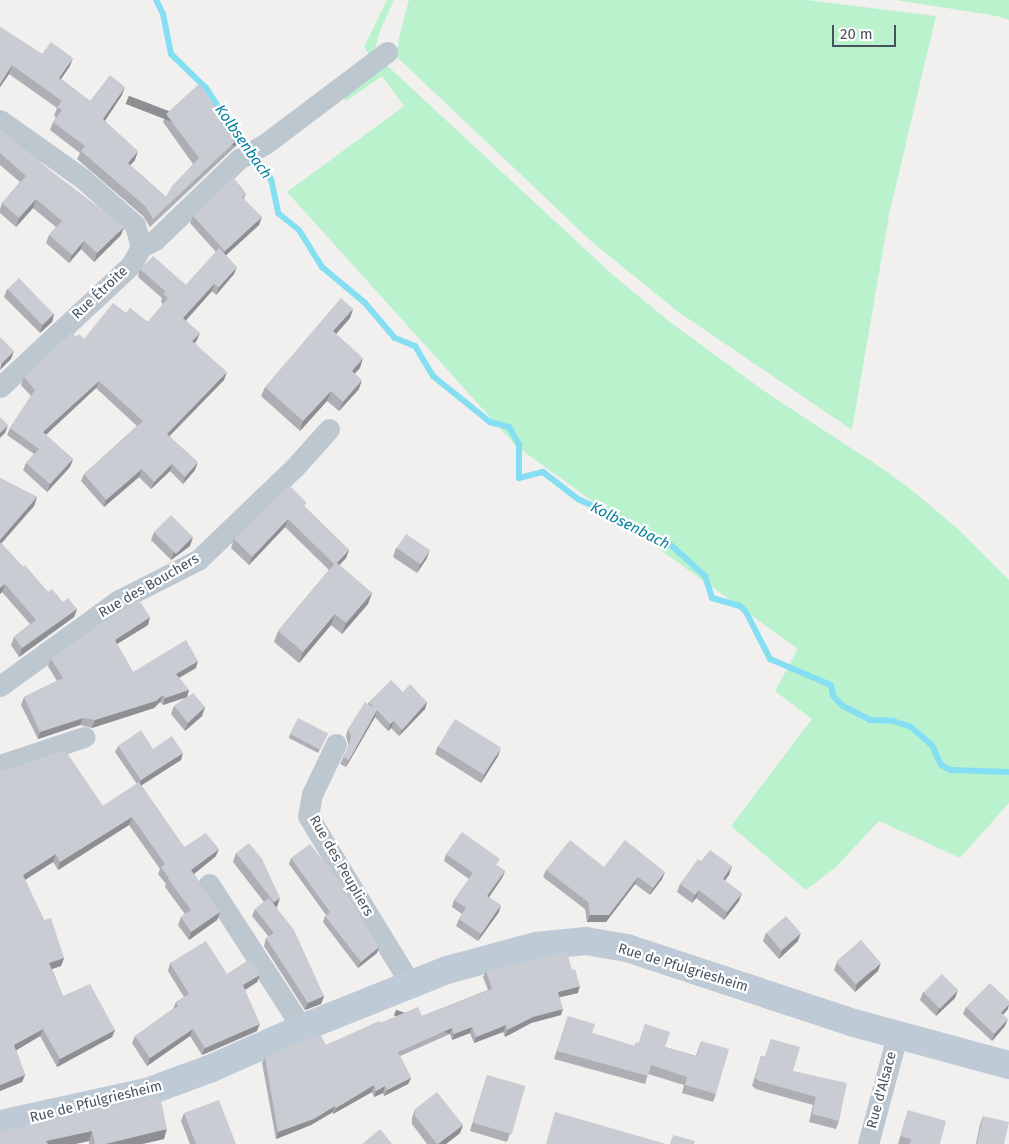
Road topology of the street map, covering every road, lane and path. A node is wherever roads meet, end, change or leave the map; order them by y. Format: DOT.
graph roads {
  1 [pos="387,52"];
  2 [pos="0,120"];
  3 [pos="141,247"];
  4 [pos="0,387"];
  5 [pos="329,428"];
  6 [pos="0,686"];
  7 [pos="84,737"];
  8 [pos="336,744"];
  9 [pos="0,764"];
  10 [pos="208,884"];
  11 [pos="410,983"];
  12 [pos="302,1028"];
  13 [pos="897,1036"];
  14 [pos="1009,1065"];
  15 [pos="0,1124"];
  16 [pos="868,1144"];
  1 -- 3 [label="street"];
  2 -- 3 [label="street"];
  3 -- 4 [label="street, Rue Étroite"];
  5 -- 6 [label="street, Rue des Bouchers"];
  7 -- 9 [label="street"];
  8 -- 11 [label="street, Rue des Peupliers"];
  10 -- 12 [label="street"];
  11 -- 12 [label="main road, Rue de Pfulgriesheim"];
  11 -- 13 [label="main road, Rue de Pfulgriesheim"];
  12 -- 15 [label="main road, Rue de Pfulgriesheim"];
  13 -- 14 [label="main road, Rue de Pfulgriesheim"];
  13 -- 16 [label="street, Rue d'Alsace"];
}
